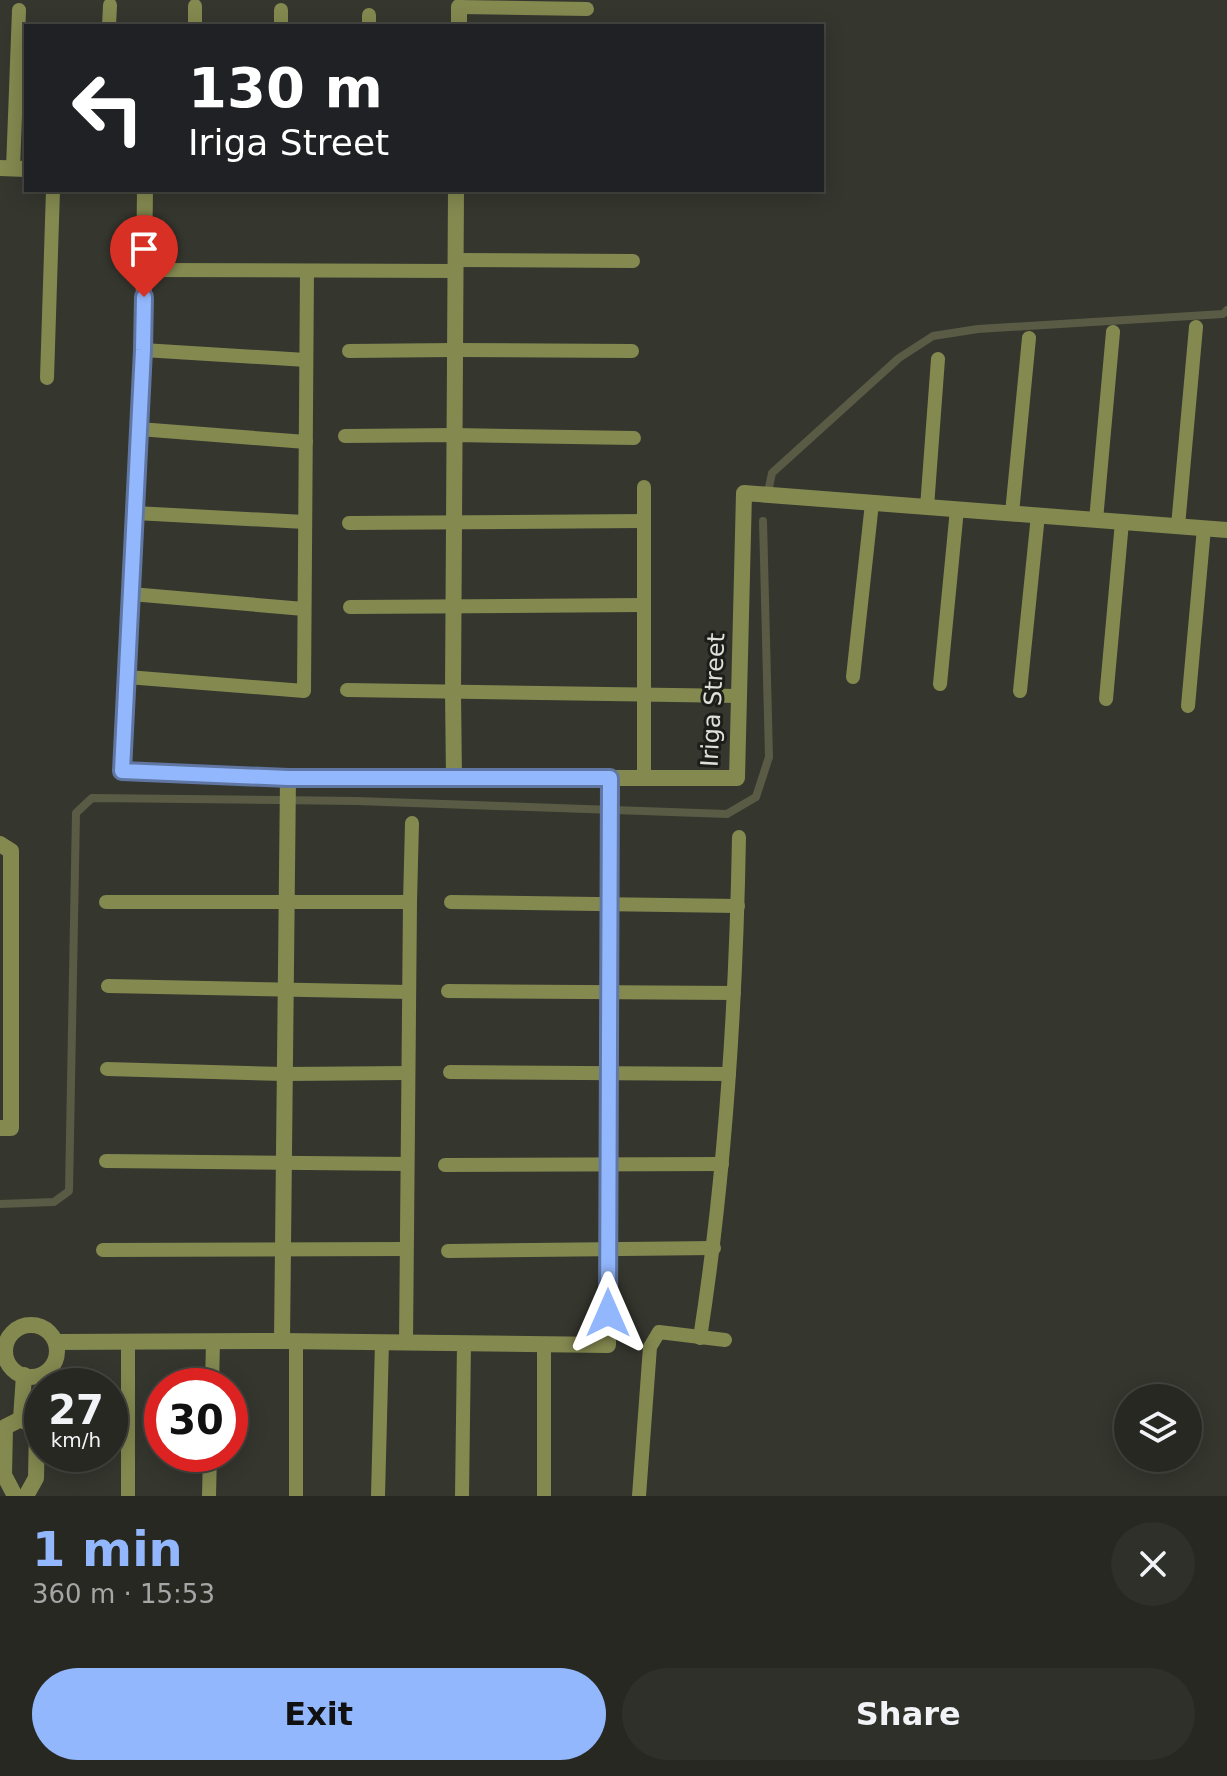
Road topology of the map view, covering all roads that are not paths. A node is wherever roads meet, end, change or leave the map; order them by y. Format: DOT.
graph roads {
  1 [pos="110,5"];
  2 [pos="195,6"];
  3 [pos="459,7"];
  4 [pos="587,9"];
  5 [pos="19,10"];
  6 [pos="281,10"];
  7 [pos="109,24"];
  8 [pos="195,24"];
  9 [pos="281,24"];
  10 [pos="459,24"];
  11 [pos="13,169"];
  12 [pos="53,192"];
  13 [pos="145,192"];
  14 [pos="456,192"];
  15 [pos="633,261"];
  16 [pos="455,266"];
  17 [pos="144,270"];
  18 [pos="307,271"];
  19 [pos="1196,327"];
  20 [pos="1113,332"];
  21 [pos="1029,338"];
  22 [pos="143,350"];
  23 [pos="455,350"];
  24 [pos="349,351"];
  25 [pos="632,351"];
  26 [pos="938,359"];
  27 [pos="306,360"];
  28 [pos="47,378"];
  29 [pos="139,429"];
  30 [pos="454,435"];
  31 [pos="345,436"];
  32 [pos="634,438"];
  33 [pos="306,442"];
  34 [pos="644,487"];
  35 [pos="872,503"];
  36 [pos="927,507"];
  37 [pos="957,509"];
  38 [pos="135,513"];
  39 [pos="1012,513"];
  40 [pos="1038,515"];
  41 [pos="1096,520"];
  42 [pos="644,521"];
  43 [pos="305,522"];
  44 [pos="454,522"];
  45 [pos="1122,522"];
  46 [pos="349,523"];
  47 [pos="1178,526"];
  48 [pos="1204,528"];
  49 [pos="1227,530"];
  50 [pos="131,594"];
  51 [pos="644,605"];
  52 [pos="454,606"];
  53 [pos="350,607"];
  54 [pos="304,609"];
  55 [pos="127,677"];
  56 [pos="853,677"];
  57 [pos="940,684"];
  58 [pos="347,690"];
  59 [pos="1020,691"];
  60 [pos="453,692"];
  61 [pos="644,694"];
  62 [pos="739,696"];
  63 [pos="1106,699"];
  64 [pos="1188,706"];
  65 [pos="288,778"];
  66 [pos="454,778"];
  67 [pos="610,778"];
  68 [pos="644,778"];
  69 [pos="412,823"];
  70 [pos="739,837"];
  71 [pos="0,844"];
  72 [pos="106,902"];
  73 [pos="287,902"];
  74 [pos="410,902"];
  75 [pos="451,902"];
  76 [pos="610,904"];
  77 [pos="738,906"];
  78 [pos="108,986"];
  79 [pos="285,989"];
  80 [pos="448,991"];
  81 [pos="409,992"];
  82 [pos="609,992"];
  83 [pos="734,993"];
  84 [pos="107,1069"];
  85 [pos="450,1072"];
  86 [pos="408,1073"];
  87 [pos="609,1073"];
  88 [pos="284,1074"];
  89 [pos="729,1074"];
  90 [pos="0,1128"];
  91 [pos="106,1161"];
  92 [pos="284,1163"];
  93 [pos="407,1164"];
  94 [pos="722,1164"];
  95 [pos="445,1165"];
  96 [pos="609,1165"];
  97 [pos="714,1248"];
  98 [pos="283,1249"];
  99 [pos="406,1249"];
  100 [pos="609,1249"];
  101 [pos="103,1250"];
  102 [pos="448,1251"];
  103 [pos="700,1338"];
  104 [pos="725,1340"];
  105 [pos="213,1341"];
  106 [pos="289,1341"];
  107 [pos="56,1342"];
  108 [pos="382,1342"];
  109 [pos="128,1343"];
  110 [pos="406,1343"];
  111 [pos="464,1343"];
  112 [pos="544,1344"];
  113 [pos="50,1368"];
  114 [pos="212,1368"];
  115 [pos="24,1375"];
  116 [pos="21,1419"];
  117 [pos="210,1472"];
  118 [pos="15,1496"];
  119 [pos="26,1496"];
  120 [pos="128,1496"];
  121 [pos="209,1496"];
  122 [pos="296,1496"];
  123 [pos="378,1496"];
  124 [pos="462,1496"];
  125 [pos="544,1496"];
  126 [pos="639,1496"];
  1 -- 7 [label="lane"];
  2 -- 8 [label="lane"];
  3 -- 4 [label="lane"];
  3 -- 10 [label="street"];
  5 -- 11 [label="lane"];
  6 -- 9 [label="lane"];
  12 -- 28 [label="lane"];
  13 -- 17 [label="street, Iriga Street"];
  14 -- 16 [label="street"];
  15 -- 16 [label="lane"];
  16 -- 18 [label="lane"];
  16 -- 23 [label="street"];
  17 -- 18 [label="lane"];
  17 -- 22 [label="street, Iriga Street"];
  18 -- 27 [label="lane"];
  19 -- 47 [label="lane"];
  20 -- 41 [label="lane"];
  21 -- 39 [label="lane"];
  22 -- 27 [label="lane"];
  22 -- 29 [label="street, Iriga Street"];
  23 -- 24 [label="lane"];
  23 -- 25 [label="lane"];
  23 -- 30 [label="street"];
  26 -- 36 [label="lane"];
  27 -- 33 [label="lane"];
  29 -- 33 [label="lane"];
  29 -- 38 [label="street, Iriga Street"];
  30 -- 31 [label="lane"];
  30 -- 32 [label="lane"];
  30 -- 44 [label="street"];
  33 -- 43 [label="lane"];
  34 -- 42 [label="lane"];
  35 -- 36 [label="street, Iriga Street"];
  35 -- 56 [label="lane"];
  35 -- 62 [label="street, Iriga Street"];
  36 -- 37 [label="street, Iriga Street"];
  37 -- 39 [label="street, Iriga Street"];
  37 -- 57 [label="lane"];
  38 -- 43 [label="lane"];
  38 -- 50 [label="street, Iriga Street"];
  39 -- 40 [label="street, Iriga Street"];
  40 -- 41 [label="street, Iriga Street"];
  40 -- 59 [label="lane"];
  41 -- 45 [label="street, Iriga Street"];
  42 -- 44 [label="lane"];
  42 -- 51 [label="lane"];
  43 -- 54 [label="lane"];
  44 -- 46 [label="lane"];
  44 -- 52 [label="street"];
  45 -- 47 [label="street, Iriga Street"];
  45 -- 63 [label="lane"];
  47 -- 48 [label="street, Iriga Street"];
  48 -- 49 [label="street, Iriga Street"];
  48 -- 64 [label="lane"];
  50 -- 54 [label="lane"];
  50 -- 55 [label="street, Iriga Street"];
  51 -- 52 [label="lane"];
  51 -- 61 [label="lane"];
  52 -- 53 [label="lane"];
  52 -- 60 [label="street"];
  54 -- 55 [label="lane"];
  55 -- 65 [label="street, Iriga Street"];
  58 -- 60 [label="lane"];
  60 -- 61 [label="lane"];
  60 -- 66 [label="street"];
  61 -- 62 [label="lane"];
  61 -- 68 [label="lane"];
  62 -- 68 [label="street, Iriga Street"];
  65 -- 66 [label="street, Iriga Street"];
  65 -- 73 [label="street"];
  66 -- 67 [label="street, Iriga Street"];
  67 -- 68 [label="street, Iriga Street"];
  67 -- 76 [label="street"];
  69 -- 74 [label="lane"];
  70 -- 77 [label="lane"];
  71 -- 90 [label="street"];
  72 -- 73 [label="lane"];
  73 -- 74 [label="lane"];
  73 -- 79 [label="street"];
  74 -- 81 [label="lane"];
  75 -- 76 [label="lane"];
  76 -- 77 [label="lane"];
  76 -- 82 [label="street"];
  77 -- 83 [label="lane"];
  78 -- 79 [label="lane"];
  79 -- 81 [label="lane"];
  79 -- 88 [label="street"];
  80 -- 82 [label="lane"];
  81 -- 86 [label="lane"];
  82 -- 83 [label="lane"];
  82 -- 87 [label="street"];
  83 -- 89 [label="lane"];
  84 -- 88 [label="lane"];
  85 -- 87 [label="lane"];
  86 -- 88 [label="lane"];
  86 -- 93 [label="lane"];
  87 -- 89 [label="lane"];
  87 -- 96 [label="street"];
  88 -- 92 [label="street"];
  89 -- 94 [label="lane"];
  91 -- 92 [label="lane"];
  92 -- 93 [label="lane"];
  92 -- 98 [label="street"];
  93 -- 99 [label="lane"];
  94 -- 96 [label="lane"];
  94 -- 97 [label="lane"];
  95 -- 96 [label="lane"];
  96 -- 100 [label="street"];
  97 -- 100 [label="lane"];
  97 -- 103 [label="lane"];
  98 -- 99 [label="lane"];
  98 -- 101 [label="lane"];
  98 -- 106 [label="street"];
  99 -- 110 [label="lane"];
  100 -- 102 [label="lane"];
  100 -- 112 [label="street"];
  103 -- 104 [label="lane"];
  103 -- 126 [label="lane"];
  105 -- 106 [label="street"];
  105 -- 109 [label="street"];
  105 -- 114 [label="lane"];
  106 -- 108 [label="street"];
  106 -- 122 [label="lane"];
  107 -- 109 [label="street"];
  107 -- 113 [label="street"];
  107 -- 115 [label="street"];
  108 -- 110 [label="street"];
  108 -- 123 [label="lane"];
  109 -- 120 [label="lane"];
  110 -- 111 [label="street"];
  111 -- 112 [label="street"];
  111 -- 124 [label="lane"];
  112 -- 125 [label="lane"];
  115 -- 116 [label="street"];
  116 -- 118 [label="street"];
  116 -- 119 [label="street"];
  117 -- 121 [label="lane"];
}
